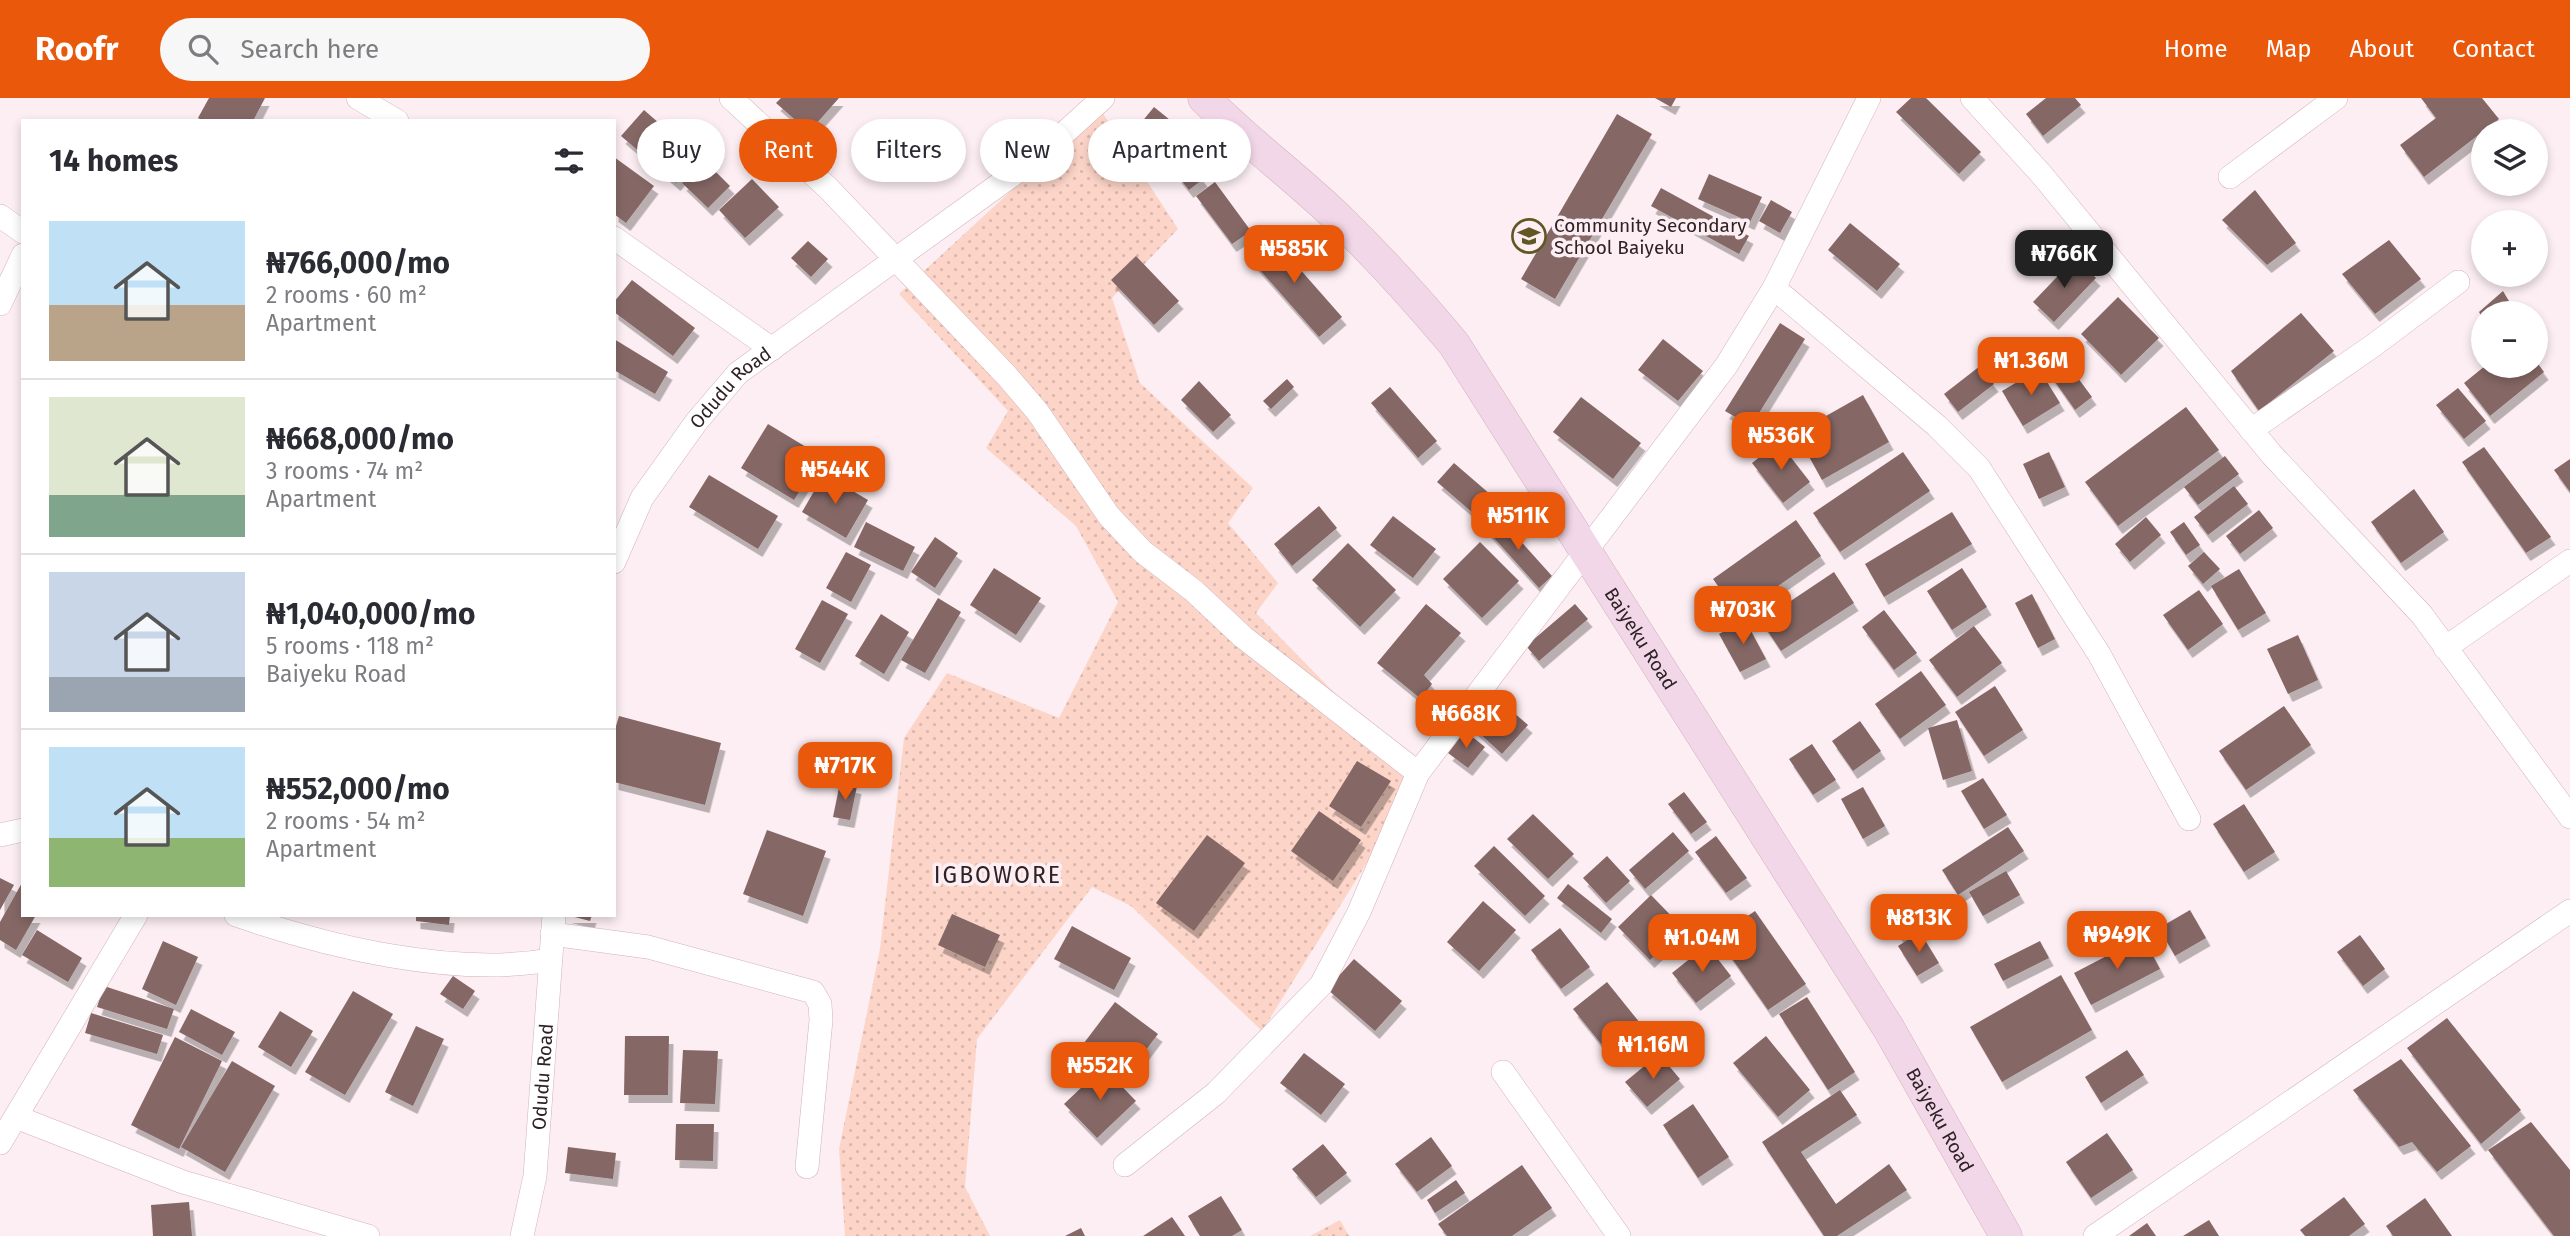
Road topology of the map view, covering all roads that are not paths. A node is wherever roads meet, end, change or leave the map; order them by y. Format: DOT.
graph roads {
  1 [pos="358,98"];
  2 [pos="731,98"];
  3 [pos="1103,98"];
  4 [pos="1204,98"];
  5 [pos="1870,98"];
  6 [pos="1972,98"];
  7 [pos="2336,98"];
  8 [pos="394,119"];
  9 [pos="2230,177"];
  10 [pos="0,216"];
  11 [pos="21,231"];
  12 [pos="616,239"];
  13 [pos="21,259"];
  14 [pos="898,260"];
  15 [pos="2458,282"];
  16 [pos="1774,288"];
  17 [pos="0,303"];
  18 [pos="772,349"];
  19 [pos="2251,429"];
  20 [pos="1587,551"];
  21 [pos="616,557"];
  22 [pos="2570,561"];
  23 [pos="2445,648"];
  24 [pos="1418,773"];
  25 [pos="2570,817"];
  26 [pos="2189,819"];
  27 [pos="21,830"];
  28 [pos="0,835"];
  29 [pos="2570,911"];
  30 [pos="135,917"];
  31 [pos="242,917"];
  32 [pos="553,925"];
  33 [pos="550,960"];
  34 [pos="1503,1072"];
  35 [pos="16,1117"];
  36 [pos="0,1143"];
  37 [pos="1125,1165"];
  38 [pos="807,1167"];
  39 [pos="303,1226"];
  40 [pos="323,1231"];
  41 [pos="368,1236"];
  42 [pos="522,1236"];
  43 [pos="1619,1236"];
  44 [pos="2006,1236"];
  45 [pos="2095,1236"];
  1 -- 8 [label="street"];
  2 -- 14 [label="street"];
  3 -- 14 [label="street, Odudu Road"];
  4 -- 20 [label="main road, Baiyeku Road"];
  5 -- 16 [label="street"];
  6 -- 19 [label="street"];
  7 -- 9 [label="street"];
  10 -- 11 [label="street"];
  12 -- 18 [label="street"];
  13 -- 17 [label="street"];
  14 -- 18 [label="street, Odudu Road"];
  14 -- 24 [label="street"];
  15 -- 19 [label="street"];
  16 -- 20 [label="street"];
  16 -- 26 [label="street"];
  18 -- 21 [label="street, Odudu Road"];
  19 -- 23 [label="street"];
  20 -- 24 [label="street"];
  20 -- 44 [label="main road, Baiyeku Road"];
  22 -- 23 [label="street"];
  23 -- 25 [label="street"];
  24 -- 37 [label="street"];
  27 -- 28 [label="street"];
  29 -- 45 [label="street"];
  30 -- 35 [label="street"];
  31 -- 33 [label="street"];
  32 -- 33 [label="street, Odudu Road"];
  32 -- 38 [label="street"];
  33 -- 42 [label="street, Odudu Road"];
  34 -- 43 [label="street"];
  35 -- 36 [label="street"];
  35 -- 39 [label="street"];
  39 -- 40 [label="street"];
  40 -- 41 [label="street"];
}
